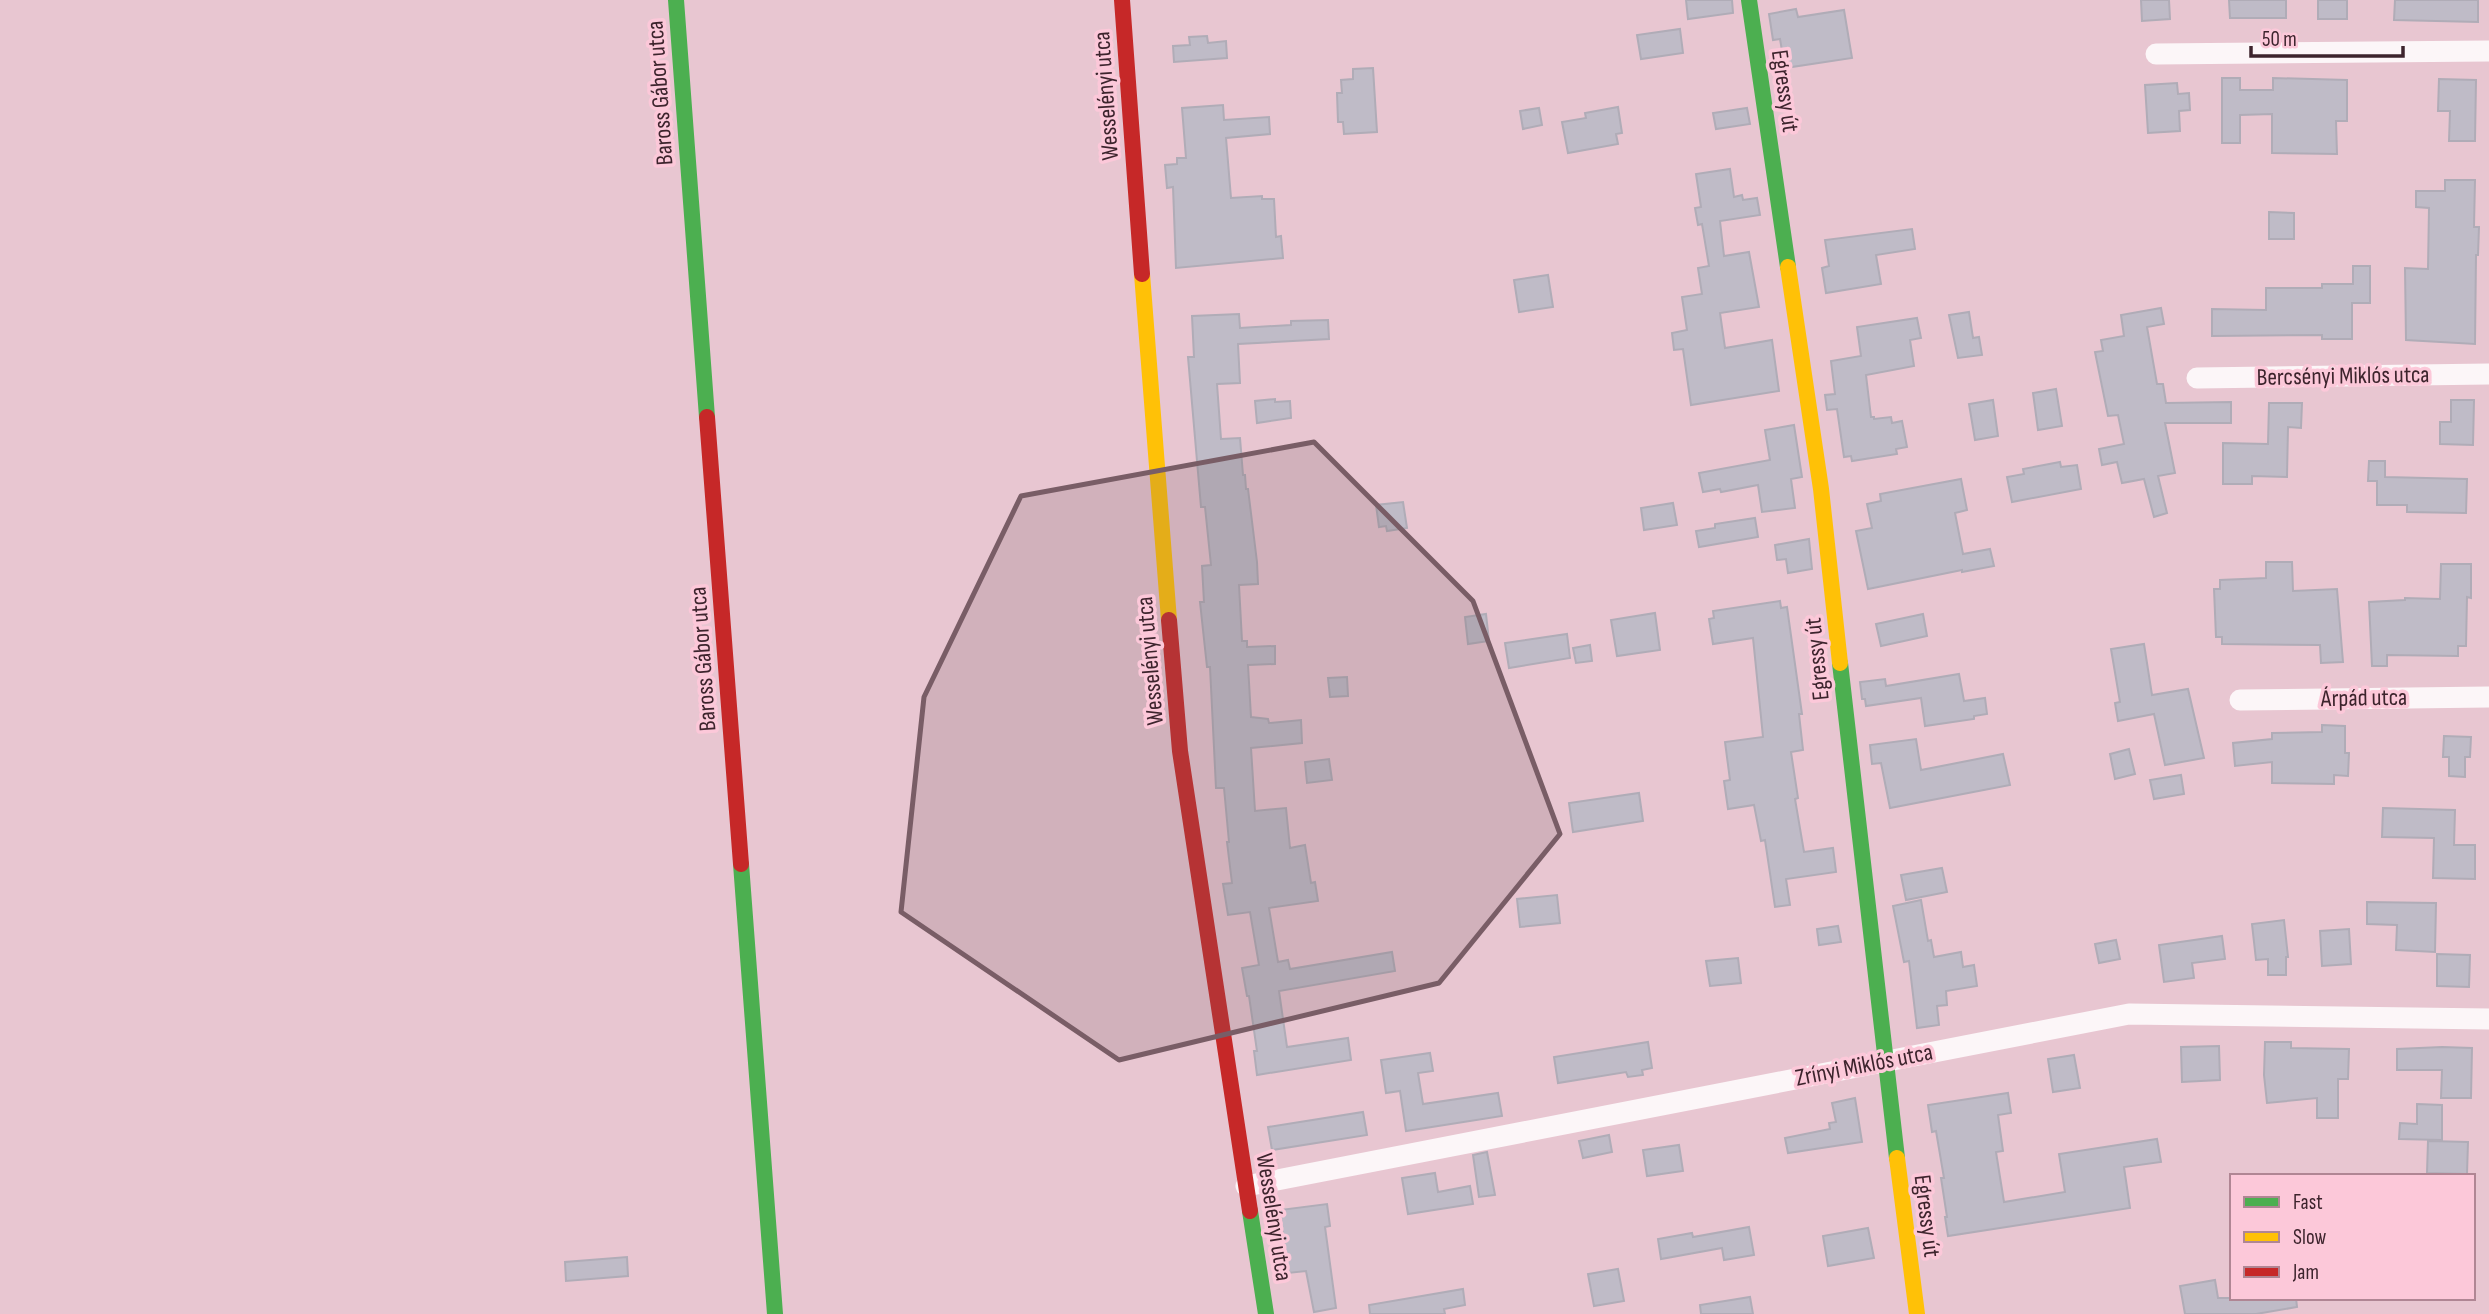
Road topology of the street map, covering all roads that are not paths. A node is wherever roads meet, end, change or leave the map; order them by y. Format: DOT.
graph roads {
  1 [pos="676,0"];
  2 [pos="1122,0"];
  3 [pos="1749,0"];
  4 [pos="2489,51"];
  5 [pos="2156,54"];
  6 [pos="2489,374"];
  7 [pos="2197,378"];
  8 [pos="2489,697"];
  9 [pos="2240,700"];
  10 [pos="2489,1019"];
  11 [pos="1884,1062"];
  12 [pos="1246,1186"];
  13 [pos="775,1314"];
  14 [pos="1266,1314"];
  15 [pos="1917,1314"];
  1 -- 13 [label="street, Baross Gábor utca"];
  2 -- 12 [label="street, Wesselényi utca"];
  3 -- 11 [label="street, Egressy út"];
  4 -- 5 [label="street"];
  6 -- 7 [label="street, Bercsényi Miklós utca"];
  8 -- 9 [label="street, Árpád utca"];
  10 -- 11 [label="street, Zrínyi Miklós utca"];
  11 -- 12 [label="street, Zrínyi Miklós utca"];
  11 -- 15 [label="street, Egressy út"];
  12 -- 14 [label="street, Wesselényi utca"];
}
